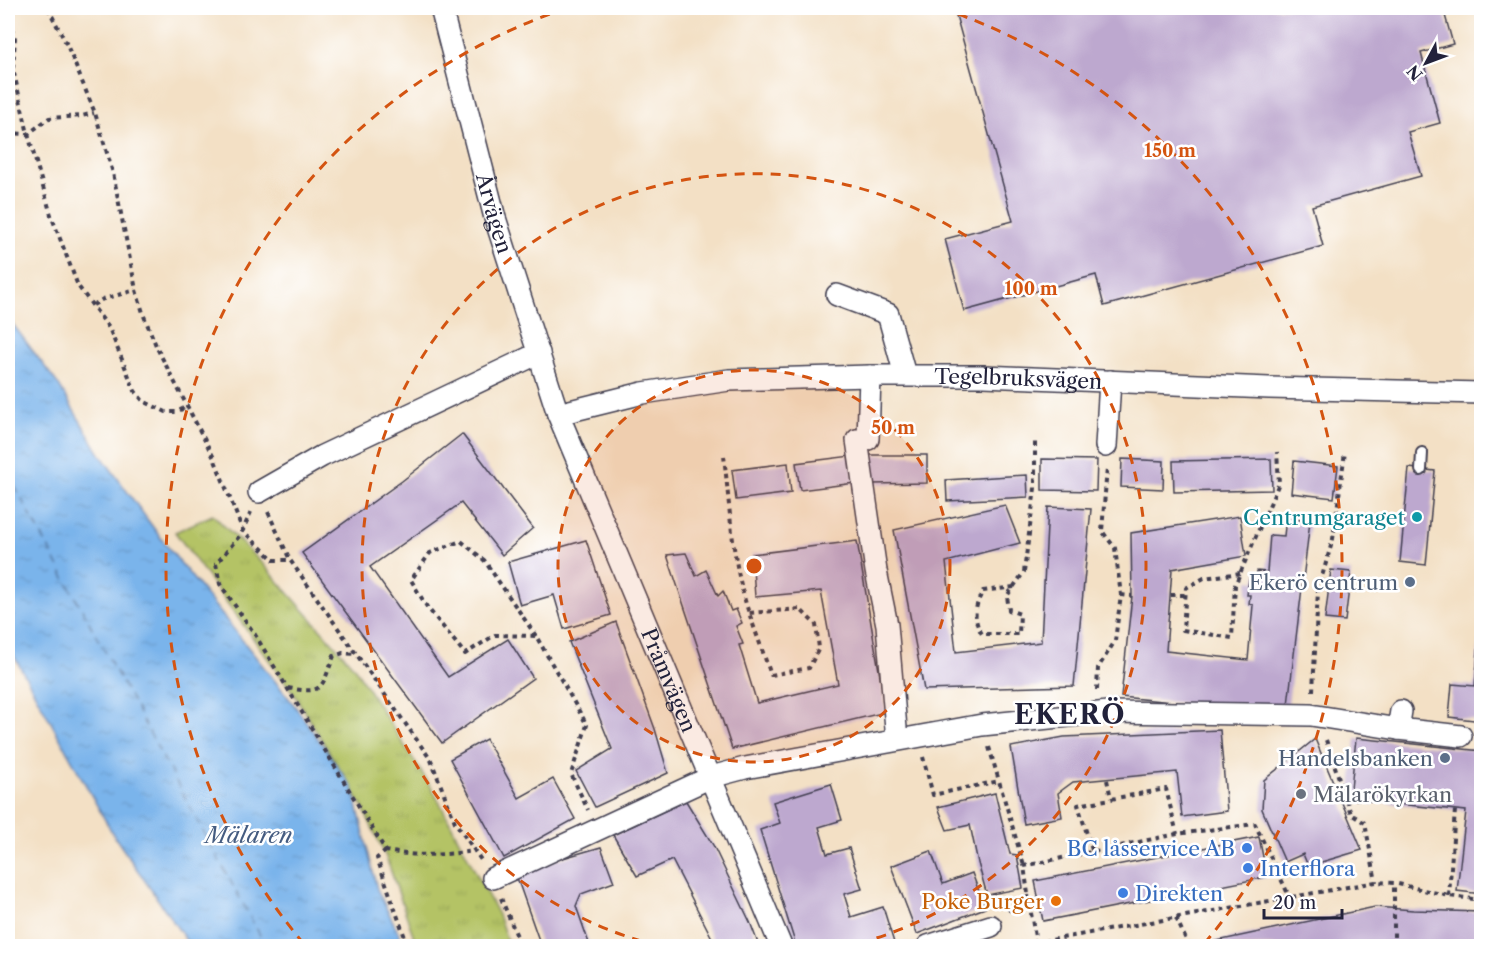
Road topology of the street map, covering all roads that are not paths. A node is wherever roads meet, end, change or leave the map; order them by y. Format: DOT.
graph roads {
  1 [pos="441,8"];
  2 [pos="837,295"];
  3 [pos="539,353"];
  4 [pos="904,375"];
  5 [pos="870,376"];
  6 [pos="1110,381"];
  7 [pos="1482,393"];
  8 [pos="558,414"];
  9 [pos="1106,446"];
  10 [pos="1422,453"];
  11 [pos="1421,470"];
  12 [pos="259,492"];
  13 [pos="1461,736"];
  14 [pos="908,738"];
  15 [pos="711,777"];
  16 [pos="493,878"];
  17 [pos="991,926"];
  18 [pos="781,946"];
  19 [pos="928,946"];
  1 -- 3 [label="street, Årvägen"];
  2 -- 4 [label="street"];
  3 -- 8 [label="street, Årvägen"];
  3 -- 12 [label="street"];
  4 -- 5 [label="street, Tegelbruksvägen"];
  4 -- 6 [label="street, Tegelbruksvägen"];
  5 -- 8 [label="street, Tegelbruksvägen"];
  5 -- 14 [label="street"];
  6 -- 7 [label="street, Tegelbruksvägen"];
  6 -- 9 [label="street"];
  8 -- 15 [label="street, Pråmvägen"];
  10 -- 11 [label="lane"];
  13 -- 14 [label="street"];
  14 -- 15 [label="street"];
  15 -- 16 [label="street"];
  15 -- 18 [label="street, Pråmvägen"];
  17 -- 19 [label="street"];
}
